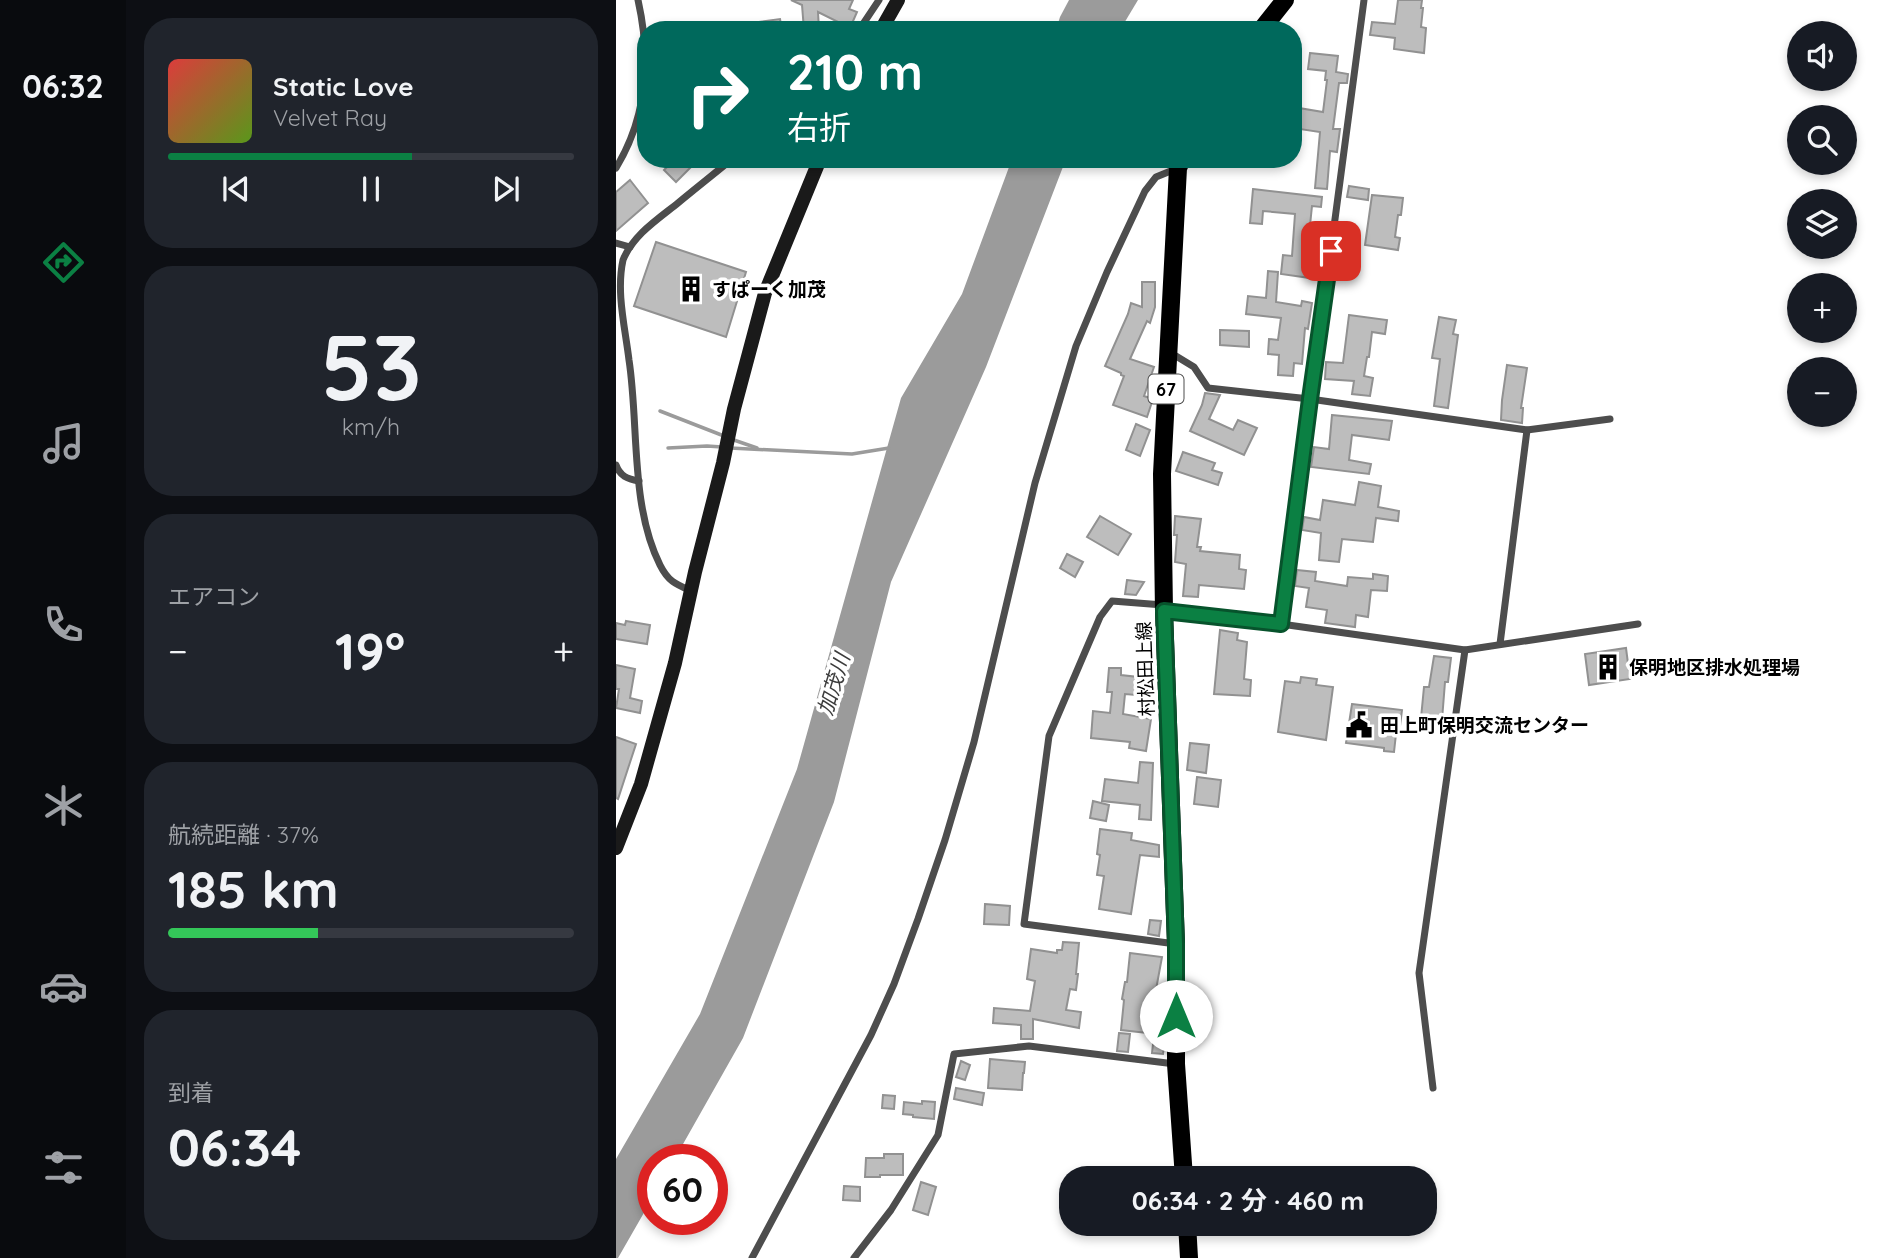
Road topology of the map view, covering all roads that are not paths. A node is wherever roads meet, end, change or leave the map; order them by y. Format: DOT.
graph roads {
  1 [pos="638,0"];
  2 [pos="879,0"];
  3 [pos="898,0"];
  4 [pos="1285,0"];
  5 [pos="1364,0"];
  6 [pos="641,21"];
  7 [pos="865,21"];
  8 [pos="886,21"];
  9 [pos="1268,21"];
  10 [pos="637,120"];
  11 [pos="616,168"];
  12 [pos="721,168"];
  13 [pos="816,168"];
  14 [pos="1171,168"];
  15 [pos="1180,168"];
  16 [pos="616,243"];
  17 [pos="630,247"];
  18 [pos="617,308"];
  19 [pos="1167,350"];
  20 [pos="1310,399"];
  21 [pos="1610,419"];
  22 [pos="1527,430"];
  23 [pos="616,465"];
  24 [pos="639,481"];
  25 [pos="691,592"];
  26 [pos="1164,608"];
  27 [pos="1281,624"];
  28 [pos="1638,624"];
  29 [pos="1500,644"];
  30 [pos="1465,650"];
  31 [pos="616,848"];
  32 [pos="1176,944"];
  33 [pos="1176,1064"];
  34 [pos="1433,1088"];
  35 [pos="1183,1166"];
  36 [pos="1188,1236"];
  37 [pos="752,1258"];
  38 [pos="854,1258"];
  39 [pos="1189,1258"];
  1 -- 6 [label="street"];
  2 -- 7 [label="street"];
  3 -- 8 [label="street"];
  4 -- 9 [label="main road"];
  5 -- 20 [label="street"];
  10 -- 11 [label="street"];
  12 -- 17 [label="street"];
  13 -- 25 [label="street"];
  14 -- 37 [label="street"];
  15 -- 19 [label="main road, 村松田上線 / 67"];
  16 -- 17 [label="street"];
  17 -- 18 [label="street"];
  18 -- 24 [label="street"];
  19 -- 20 [label="street"];
  19 -- 26 [label="main road, 村松田上線 / 67"];
  20 -- 22 [label="street"];
  20 -- 27 [label="street"];
  21 -- 22 [label="street"];
  22 -- 29 [label="street"];
  23 -- 24 [label="street"];
  24 -- 25 [label="street"];
  25 -- 31 [label="street"];
  26 -- 27 [label="street"];
  26 -- 32 [label="main road, 村松田上線 / 67"];
  26 -- 32 [label="street"];
  27 -- 30 [label="street"];
  28 -- 29 [label="street"];
  29 -- 30 [label="street"];
  30 -- 34 [label="street"];
  32 -- 33 [label="main road, 村松田上線 / 67"];
  33 -- 35 [label="main road, 村松田上線 / 67"];
  33 -- 38 [label="street"];
  36 -- 39 [label="main road"];
}
